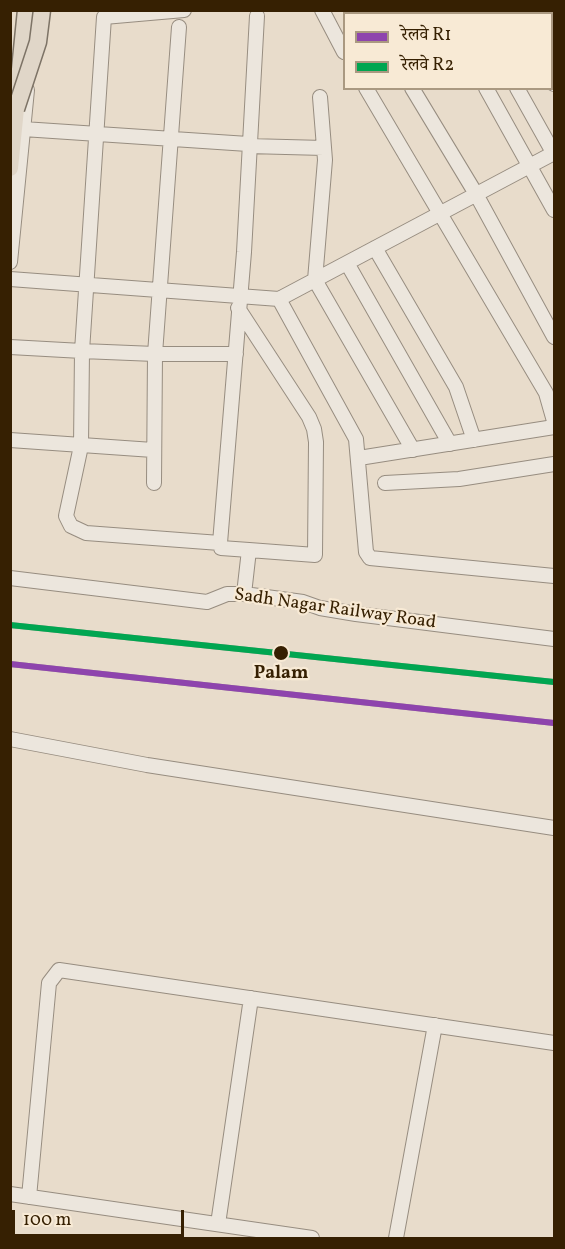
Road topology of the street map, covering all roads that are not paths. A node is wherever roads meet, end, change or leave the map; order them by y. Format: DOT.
graph roads {
  1 [pos="26,10"];
  2 [pos="34,10"];
  3 [pos="42,10"];
  4 [pos="184,10"];
  5 [pos="322,10"];
  6 [pos="258,16"];
  7 [pos="179,27"];
  8 [pos="343,48"];
  9 [pos="367,90"];
  10 [pos="413,90"];
  11 [pos="487,90"];
  12 [pos="518,90"];
  13 [pos="320,97"];
  14 [pos="16,109"];
  15 [pos="23,129"];
  16 [pos="96,134"];
  17 [pos="169,139"];
  18 [pos="248,145"];
  19 [pos="324,148"];
  20 [pos="554,153"];
  21 [pos="529,166"];
  22 [pos="10,168"];
  23 [pos="477,194"];
  24 [pos="555,210"];
  25 [pos="440,214"];
  26 [pos="375,248"];
  27 [pos="10,262"];
  28 [pos="347,263"];
  29 [pos="10,279"];
  30 [pos="315,280"];
  31 [pos="87,285"];
  32 [pos="160,290"];
  33 [pos="279,299"];
  34 [pos="239,302"];
  35 [pos="555,337"];
  36 [pos="10,347"];
  37 [pos="82,351"];
  38 [pos="155,354"];
  39 [pos="236,354"];
  40 [pos="555,421"];
  41 [pos="555,427"];
  42 [pos="10,440"];
  43 [pos="474,440"];
  44 [pos="450,444"];
  45 [pos="81,446"];
  46 [pos="153,450"];
  47 [pos="413,450"];
  48 [pos="359,458"];
  49 [pos="555,464"];
  50 [pos="154,483"];
  51 [pos="385,483"];
  52 [pos="219,543"];
  53 [pos="249,550"];
  54 [pos="555,576"];
  55 [pos="10,578"];
  56 [pos="244,594"];
  57 [pos="555,639"];
  58 [pos="10,739"];
  59 [pos="555,828"];
  60 [pos="251,998"];
  61 [pos="435,1025"];
  62 [pos="555,1043"];
  63 [pos="10,1194"];
  64 [pos="29,1197"];
  65 [pos="218,1224"];
  66 [pos="312,1239"];
  67 [pos="396,1239"];
  1 -- 14 [label="main road, bridge"];
  2 -- 15 [label="street"];
  3 -- 14 [label="main road, bridge"];
  4 -- 16 [label="street"];
  5 -- 8 [label="street"];
  6 -- 18 [label="street"];
  7 -- 17 [label="street"];
  9 -- 25 [label="street"];
  10 -- 23 [label="street"];
  11 -- 21 [label="street"];
  12 -- 20 [label="street"];
  13 -- 19 [label="street"];
  14 -- 22 [label="main road"];
  15 -- 16 [label="street"];
  15 -- 27 [label="street"];
  16 -- 17 [label="street"];
  16 -- 31 [label="street"];
  17 -- 18 [label="street"];
  17 -- 32 [label="street"];
  18 -- 19 [label="street"];
  18 -- 34 [label="street"];
  19 -- 30 [label="street"];
  20 -- 21 [label="street"];
  21 -- 23 [label="street"];
  21 -- 24 [label="street"];
  23 -- 25 [label="street"];
  23 -- 35 [label="street"];
  25 -- 26 [label="street"];
  25 -- 40 [label="street"];
  26 -- 28 [label="street"];
  26 -- 43 [label="street"];
  28 -- 30 [label="street"];
  28 -- 44 [label="street"];
  29 -- 31 [label="street"];
  30 -- 33 [label="street"];
  30 -- 47 [label="street"];
  31 -- 32 [label="street"];
  31 -- 37 [label="street"];
  32 -- 34 [label="street"];
  32 -- 38 [label="street"];
  33 -- 34 [label="street"];
  33 -- 48 [label="street"];
  34 -- 39 [label="street"];
  34 -- 53 [label="street"];
  36 -- 37 [label="street"];
  37 -- 38 [label="street"];
  37 -- 45 [label="street"];
  38 -- 39 [label="street"];
  38 -- 46 [label="street"];
  39 -- 52 [label="street"];
  41 -- 43 [label="street"];
  42 -- 45 [label="street"];
  43 -- 44 [label="street"];
  44 -- 47 [label="street"];
  45 -- 46 [label="street"];
  45 -- 52 [label="street"];
  46 -- 50 [label="street"];
  47 -- 48 [label="street"];
  48 -- 54 [label="street"];
  49 -- 51 [label="street"];
  52 -- 53 [label="street"];
  53 -- 56 [label="street"];
  55 -- 56 [label="street, Sadh Nagar Railway Road"];
  56 -- 57 [label="street, Sadh Nagar Railway Road"];
  58 -- 59 [label="street"];
  60 -- 61 [label="street"];
  60 -- 64 [label="street"];
  60 -- 65 [label="street"];
  61 -- 62 [label="street"];
  61 -- 67 [label="street"];
  63 -- 64 [label="street"];
  64 -- 65 [label="street"];
  65 -- 66 [label="street"];
}
